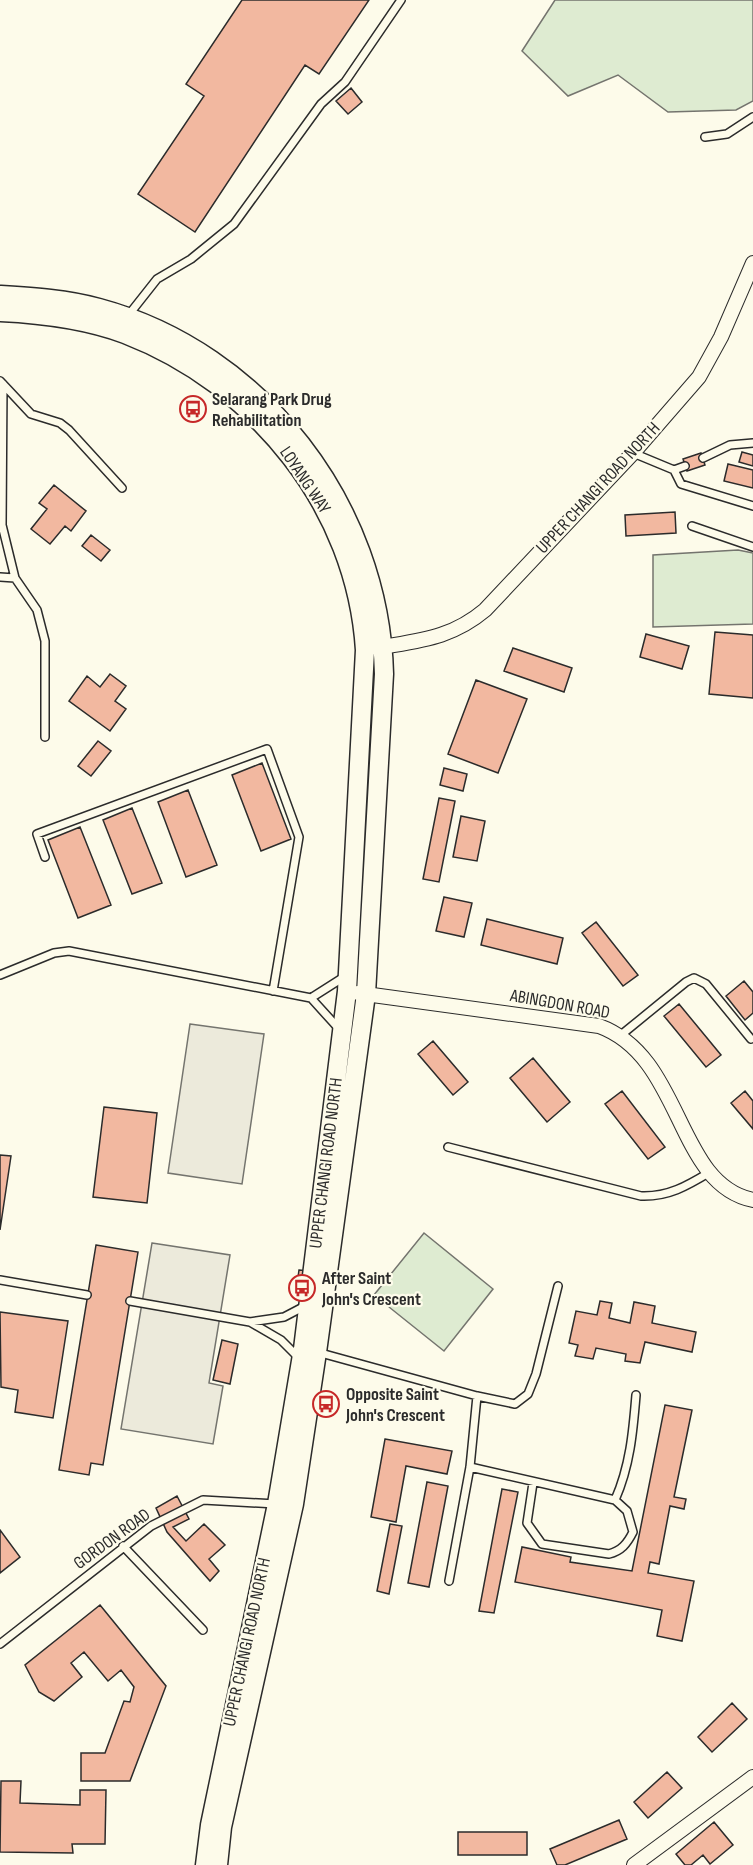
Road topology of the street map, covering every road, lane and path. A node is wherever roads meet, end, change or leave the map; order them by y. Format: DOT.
graph roads {
  1 [pos="401,0"];
  2 [pos="753,117"];
  3 [pos="705,137"];
  4 [pos="753,263"];
  5 [pos="0,294"];
  6 [pos="0,312"];
  7 [pos="127,317"];
  8 [pos="2,382"];
  9 [pos="753,443"];
  10 [pos="633,453"];
  11 [pos="703,458"];
  12 [pos="685,466"];
  13 [pos="674,470"];
  14 [pos="122,488"];
  15 [pos="753,506"];
  16 [pos="1,526"];
  17 [pos="692,526"];
  18 [pos="753,547"];
  19 [pos="0,577"];
  20 [pos="15,578"];
  21 [pos="380,617"];
  22 [pos="383,647"];
  23 [pos="364,650"];
  24 [pos="45,737"];
  25 [pos="45,857"];
  26 [pos="0,975"];
  27 [pos="347,983"];
  28 [pos="273,991"];
  29 [pos="366,994"];
  30 [pos="310,998"];
  31 [pos="342,1031"];
  32 [pos="621,1035"];
  33 [pos="751,1039"];
  34 [pos="448,1147"];
  35 [pos="710,1172"];
  36 [pos="753,1200"];
  37 [pos="0,1280"];
  38 [pos="558,1286"];
  39 [pos="87,1295"];
  40 [pos="130,1301"];
  41 [pos="309,1304"];
  42 [pos="250,1322"];
  43 [pos="307,1354"];
  44 [pos="636,1395"];
  45 [pos="477,1396"];
  46 [pos="470,1467"];
  47 [pos="533,1483"];
  48 [pos="615,1500"];
  49 [pos="285,1504"];
  50 [pos="123,1546"];
  51 [pos="449,1581"];
  52 [pos="203,1630"];
  53 [pos="0,1644"];
  54 [pos="753,1777"];
  55 [pos="205,1865"];
  56 [pos="218,1865"];
  57 [pos="634,1865"];
  1 -- 7 [label="lane"];
  2 -- 3 [label="lane"];
  4 -- 10 [label="street, UPPER CHANGI ROAD NORTH"];
  5 -- 7 [label="street, LOYANG WAY"];
  6 -- 23 [label="street, LOYANG WAY"];
  7 -- 21 [label="street, LOYANG WAY"];
  8 -- 14 [label="lane"];
  8 -- 16 [label="lane"];
  9 -- 11 [label="lane"];
  10 -- 13 [label="lane"];
  10 -- 22 [label="street, UPPER CHANGI ROAD NORTH"];
  12 -- 13 [label="lane"];
  13 -- 15 [label="lane"];
  16 -- 20 [label="lane"];
  17 -- 18 [label="lane"];
  19 -- 20 [label="lane"];
  20 -- 24 [label="lane"];
  21 -- 22 [label="street, UPPER CHANGI ROAD NORTH"];
  22 -- 23 [label="lane, UPPER CHANGI ROAD NORTH"];
  22 -- 29 [label="street, UPPER CHANGI ROAD NORTH"];
  23 -- 27 [label="street, UPPER CHANGI ROAD NORTH"];
  25 -- 28 [label="lane"];
  26 -- 28 [label="lane"];
  27 -- 29 [label="street, ABINGDON ROAD"];
  27 -- 30 [label="lane"];
  27 -- 31 [label="street, UPPER CHANGI ROAD NORTH"];
  28 -- 30 [label="lane"];
  29 -- 32 [label="street, ABINGDON ROAD"];
  29 -- 43 [label="street, UPPER CHANGI ROAD NORTH"];
  30 -- 31 [label="lane"];
  31 -- 41 [label="street, UPPER CHANGI ROAD NORTH"];
  32 -- 33 [label="lane"];
  32 -- 35 [label="street, ABINGDON ROAD"];
  34 -- 35 [label="lane"];
  35 -- 36 [label="street, ABINGDON ROAD"];
  37 -- 39 [label="lane"];
  38 -- 45 [label="lane"];
  40 -- 42 [label="lane"];
  41 -- 42 [label="lane"];
  41 -- 43 [label="street, UPPER CHANGI ROAD NORTH"];
  42 -- 43 [label="lane"];
  43 -- 45 [label="lane"];
  43 -- 49 [label="street, UPPER CHANGI ROAD NORTH"];
  44 -- 48 [label="lane"];
  45 -- 46 [label="lane"];
  46 -- 47 [label="lane"];
  46 -- 51 [label="lane"];
  47 -- 48 [label="lane"];
  47 -- 48 [label="lane"];
  49 -- 50 [label="lane, GORDON ROAD"];
  49 -- 55 [label="street, UPPER CHANGI ROAD NORTH"];
  49 -- 56 [label="street, UPPER CHANGI ROAD NORTH"];
  50 -- 52 [label="lane"];
  50 -- 53 [label="lane, GORDON ROAD"];
  54 -- 57 [label="street"];
}
